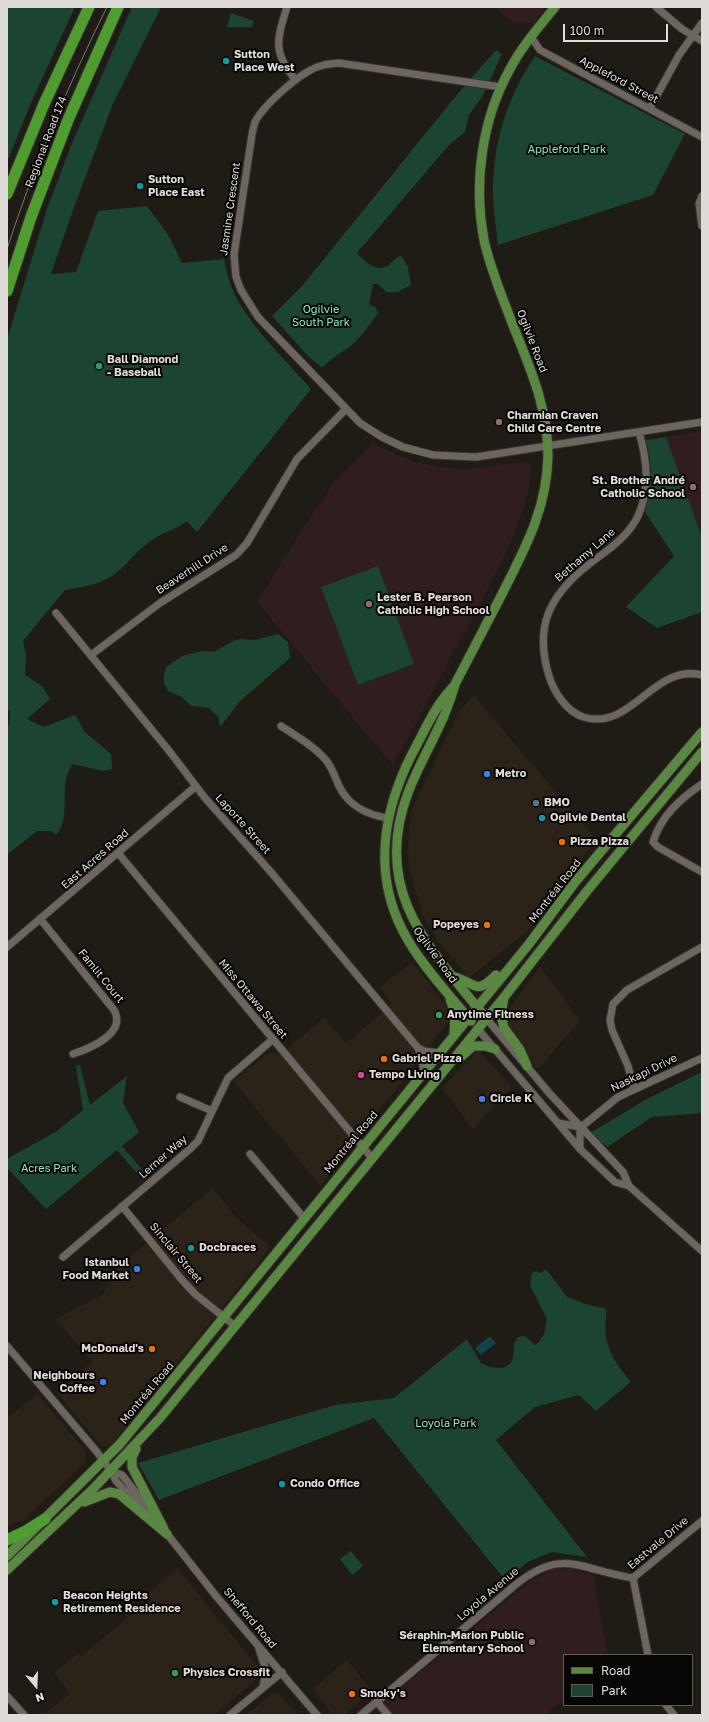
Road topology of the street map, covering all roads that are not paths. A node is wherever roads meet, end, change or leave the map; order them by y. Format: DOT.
graph roads {
  1 [pos="89,7"];
  2 [pos="118,7"];
  3 [pos="287,7"];
  4 [pos="555,7"];
  5 [pos="656,7"];
  6 [pos="702,23"];
  7 [pos="692,35"];
  8 [pos="531,37"];
  9 [pos="702,41"];
  10 [pos="296,80"];
  11 [pos="501,87"];
  12 [pos="650,108"];
  13 [pos="702,137"];
  14 [pos="7,194"];
  15 [pos="702,196"];
  16 [pos="702,226"];
  17 [pos="7,291"];
  18 [pos="346,408"];
  19 [pos="702,422"];
  20 [pos="638,432"];
  21 [pos="548,447"];
  22 [pos="56,613"];
  23 [pos="90,655"];
  24 [pos="702,675"];
  25 [pos="455,684"];
  26 [pos="281,726"];
  27 [pos="702,732"];
  28 [pos="702,752"];
  29 [pos="702,784"];
  30 [pos="196,786"];
  31 [pos="388,818"];
  32 [pos="118,853"];
  33 [pos="702,872"];
  34 [pos="576,881"];
  35 [pos="586,891"];
  36 [pos="41,920"];
  37 [pos="529,944"];
  38 [pos="7,947"];
  39 [pos="702,948"];
  40 [pos="453,977"];
  41 [pos="444,988"];
  42 [pos="504,996"];
  43 [pos="477,1006"];
  44 [pos="468,1017"];
  45 [pos="486,1018"];
  46 [pos="478,1028"];
  47 [pos="454,1035"];
  48 [pos="272,1040"];
  49 [pos="418,1048"];
  50 [pos="495,1049"];
  51 [pos="440,1053"];
  52 [pos="73,1054"];
  53 [pos="702,1058"];
  54 [pos="527,1066"];
  55 [pos="424,1072"];
  56 [pos="433,1082"];
  57 [pos="634,1089"];
  58 [pos="180,1097"];
  59 [pos="212,1111"];
  60 [pos="558,1122"];
  61 [pos="580,1128"];
  62 [pos="363,1148"];
  63 [pos="580,1149"];
  64 [pos="250,1154"];
  65 [pos="372,1158"];
  66 [pos="629,1186"];
  67 [pos="122,1206"];
  68 [pos="304,1218"];
  69 [pos="702,1251"];
  70 [pos="63,1257"];
  71 [pos="224,1318"];
  72 [pos="235,1326"];
  73 [pos="7,1346"];
  74 [pos="138,1443"];
  75 [pos="104,1461"];
  76 [pos="111,1471"];
  77 [pos="77,1505"];
  78 [pos="45,1519"];
  79 [pos="702,1521"];
  80 [pos="167,1534"];
  81 [pos="7,1540"];
  82 [pos="7,1556"];
  83 [pos="7,1570"];
  84 [pos="633,1578"];
  85 [pos="257,1645"];
  86 [pos="648,1654"];
  87 [pos="282,1672"];
  88 [pos="263,1687"];
  89 [pos="7,1696"];
  90 [pos="377,1702"];
  91 [pos="667,1706"];
  92 [pos="24,1715"];
  93 [pos="230,1715"];
  94 [pos="317,1715"];
  95 [pos="360,1715"];
  96 [pos="388,1715"];
  97 [pos="674,1715"];
  1 -- 14 [label="highway, Regional Road 174"];
  2 -- 17 [label="highway, Regional Road 174"];
  3 -- 10 [label="street"];
  4 -- 8 [label="main road, Ogilvie Road"];
  5 -- 7 [label="street"];
  6 -- 7 [label="street"];
  7 -- 9 [label="street"];
  7 -- 12 [label="street"];
  8 -- 11 [label="main road, Ogilvie Road"];
  8 -- 12 [label="street, Appleford Street"];
  10 -- 11 [label="street, Jasmine Crescent"];
  10 -- 18 [label="street, Jasmine Crescent"];
  11 -- 21 [label="main road, Ogilvie Road"];
  12 -- 13 [label="street, Appleford Street"];
  15 -- 16 [label="street"];
  18 -- 21 [label="street, Jasmine Crescent"];
  18 -- 23 [label="street, Beaverhill Drive"];
  19 -- 20 [label="street, Jasmine Crescent"];
  20 -- 21 [label="street, Jasmine Crescent"];
  20 -- 24 [label="street, Bethamy Lane"];
  21 -- 25 [label="main road, Ogilvie Road"];
  22 -- 23 [label="street, Laporte Street"];
  23 -- 30 [label="street, Laporte Street"];
  25 -- 31 [label="main road, Ogilvie Road"];
  25 -- 40 [label="main road, Ogilvie Road"];
  26 -- 31 [label="street"];
  27 -- 34 [label="main road, Montréal Road"];
  28 -- 35 [label="main road"];
  29 -- 33 [label="street"];
  30 -- 32 [label="street, East Acres Road"];
  30 -- 49 [label="street, Laporte Street"];
  31 -- 41 [label="main road, Ogilvie Road"];
  32 -- 36 [label="street, East Acres Road"];
  32 -- 48 [label="street, Miss Ottawa Street"];
  34 -- 35 [label="main road"];
  34 -- 37 [label="main road, Montréal Road"];
  35 -- 42 [label="main road"];
  36 -- 38 [label="street, East Acres Road"];
  36 -- 52 [label="street, Famlit Court"];
  37 -- 40 [label="main road"];
  37 -- 43 [label="main road, Montréal Road"];
  39 -- 57 [label="street"];
  40 -- 43 [label="main road, Ogilvie Road"];
  41 -- 44 [label="main road, Ogilvie Road"];
  41 -- 47 [label="main road"];
  42 -- 45 [label="main road"];
  42 -- 54 [label="main road"];
  43 -- 44 [label="main road, Montréal Road"];
  43 -- 45 [label="main road, Ogilvie Road"];
  44 -- 46 [label="main road, Ogilvie Road"];
  44 -- 47 [label="main road, Montréal Road"];
  45 -- 46 [label="main road"];
  45 -- 54 [label="street, Ogilvie Road"];
  46 -- 50 [label="street, Ogilvie Road"];
  46 -- 56 [label="main road"];
  47 -- 51 [label="main road, Montréal Road"];
  48 -- 59 [label="street, Lerner Way"];
  48 -- 62 [label="street, Miss Ottawa Street"];
  49 -- 51 [label="street"];
  49 -- 55 [label="street, Laporte Street"];
  50 -- 56 [label="main road"];
  50 -- 60 [label="street, Ogilvie Road"];
  51 -- 55 [label="main road, Montréal Road"];
  53 -- 57 [label="street, Naskapi Drive"];
  54 -- 61 [label="street, Ogilvie Road"];
  55 -- 62 [label="main road, Montréal Road"];
  56 -- 65 [label="main road"];
  57 -- 61 [label="street, Naskapi Drive"];
  58 -- 59 [label="street"];
  59 -- 67 [label="street, Lerner Way"];
  60 -- 61 [label="street"];
  60 -- 63 [label="street, Ogilvie Road"];
  61 -- 63 [label="street"];
  61 -- 66 [label="street, Ogilvie Road"];
  62 -- 65 [label="street, Miss Ottawa Street"];
  62 -- 68 [label="main road, Montréal Road"];
  63 -- 66 [label="street, Ogilvie Road"];
  64 -- 68 [label="street"];
  65 -- 72 [label="main road"];
  66 -- 69 [label="street, Ogilvie Road"];
  67 -- 70 [label="street, Lerner Way"];
  67 -- 71 [label="street, Sinclair Street"];
  68 -- 71 [label="main road, Montréal Road"];
  71 -- 72 [label="street, Sinclair Street"];
  71 -- 75 [label="main road, Montréal Road"];
  72 -- 74 [label="main road"];
  73 -- 75 [label="street, Shefford Road"];
  74 -- 76 [label="main road"];
  74 -- 80 [label="main road"];
  75 -- 76 [label="street, Shefford Road"];
  75 -- 78 [label="main road, Montréal Road"];
  76 -- 77 [label="main road"];
  76 -- 80 [label="street, Shefford Road"];
  77 -- 80 [label="main road"];
  77 -- 83 [label="main road"];
  78 -- 81 [label="highway"];
  78 -- 82 [label="main road, Montréal Road"];
  79 -- 84 [label="street, Eastvale Drive"];
  80 -- 85 [label="street, Shefford Road"];
  84 -- 86 [label="street, Eastvale Drive"];
  84 -- 90 [label="street, Loyola Avenue"];
  85 -- 87 [label="street, Shefford Road"];
  85 -- 88 [label="street"];
  87 -- 88 [label="street"];
  87 -- 94 [label="street, Shefford Road"];
  88 -- 93 [label="street"];
  89 -- 92 [label="street"];
  90 -- 95 [label="street, Loyola Avenue"];
  90 -- 96 [label="street"];
  91 -- 97 [label="street"];
}
